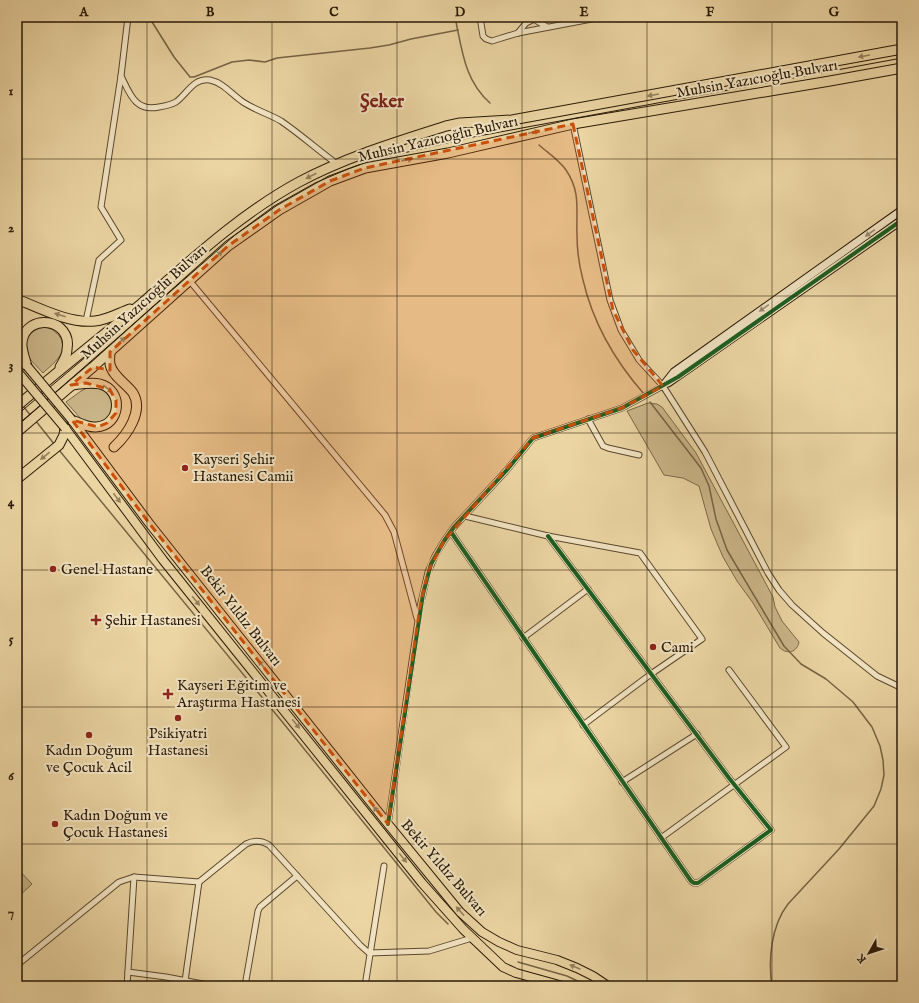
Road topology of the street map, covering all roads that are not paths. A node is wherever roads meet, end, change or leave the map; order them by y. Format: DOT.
graph roads {
  1 [pos="128,17"];
  2 [pos="480,17"];
  3 [pos="602,17"];
  4 [pos="534,18"];
  5 [pos="547,27"];
  6 [pos="518,33"];
  7 [pos="902,50"];
  8 [pos="902,68"];
  9 [pos="121,76"];
  10 [pos="573,124"];
  11 [pos="336,164"];
  12 [pos="902,210"];
  13 [pos="902,220"];
  14 [pos="189,280"];
  15 [pos="17,299"];
  16 [pos="137,306"];
  17 [pos="86,321"];
  18 [pos="110,352"];
  19 [pos="17,354"];
  20 [pos="27,366"];
  21 [pos="93,366"];
  22 [pos="59,370"];
  23 [pos="17,371"];
  24 [pos="116,375"];
  25 [pos="71,385"];
  26 [pos="663,386"];
  27 [pos="17,406"];
  28 [pos="588,419"];
  29 [pos="72,420"];
  30 [pos="65,428"];
  31 [pos="17,432"];
  32 [pos="114,447"];
  33 [pos="639,455"];
  34 [pos="17,479"];
  35 [pos="465,516"];
  36 [pos="450,532"];
  37 [pos="548,536"];
  38 [pos="588,589"];
  39 [pos="418,621"];
  40 [pos="523,638"];
  41 [pos="729,670"];
  42 [pos="652,674"];
  43 [pos="902,688"];
  44 [pos="583,725"];
  45 [pos="696,734"];
  46 [pos="622,782"];
  47 [pos="735,785"];
  48 [pos="388,824"];
  49 [pos="661,838"];
  50 [pos="384,866"];
  51 [pos="297,876"];
  52 [pos="134,877"];
  53 [pos="199,882"];
  54 [pos="472,938"];
  55 [pos="370,953"];
  56 [pos="17,965"];
  57 [pos="128,972"];
  58 [pos="185,981"];
  59 [pos="127,986"];
  60 [pos="213,986"];
  61 [pos="245,986"];
  62 [pos="365,986"];
  63 [pos="563,986"];
  64 [pos="608,986"];
  1 -- 9 [label="street"];
  2 -- 6 [label="street"];
  3 -- 5 [label="street"];
  4 -- 5 [label="street"];
  4 -- 6 [label="street"];
  5 -- 6 [label="street"];
  7 -- 11 [label="highway, Muhsin Yazıcıoğlu Bulvarı, one-way"];
  8 -- 10 [label="highway, Muhsin Yazıcıoğlu Bulvarı"];
  9 -- 11 [label="street"];
  9 -- 17 [label="street"];
  14 -- 10 [label="highway, Muhsin Yazıcıoğlu Bulvarı, one-way"];
  10 -- 26 [label="street"];
  11 -- 16 [label="highway, Muhsin Yazıcıoğlu Bulvarı, one-way"];
  12 -- 26 [label="street, one-way"];
  13 -- 26 [label="street"];
  18 -- 14 [label="highway, Muhsin Yazıcıoğlu Bulvarı, one-way"];
  14 -- 39 [label="street"];
  17 -- 15 [label="highway, one-way"];
  16 -- 17 [label="highway"];
  16 -- 22 [label="highway, Muhsin Yazıcıoğlu Bulvarı"];
  18 -- 21 [label="highway, Muhsin Yazıcıoğlu Bulvarı"];
  18 -- 24 [label="highway"];
  19 -- 20 [label="main road, Bekir Yıldız Bulvarı"];
  20 -- 22 [label="highway"];
  20 -- 29 [label="main road, Bekir Yıldız Bulvarı, bridge"];
  21 -- 24 [label="highway"];
  21 -- 25 [label="highway, Muhsin Yazıcıoğlu Bulvarı"];
  22 -- 27 [label="highway, Muhsin Yazıcıoğlu Bulvarı, bridge"];
  23 -- 30 [label="main road, Bekir Yıldız Bulvarı, bridge"];
  24 -- 32 [label="highway"];
  25 -- 29 [label="highway, one-way"];
  25 -- 31 [label="highway, Muhsin Yazıcıoğlu Bulvarı, bridge"];
  26 -- 28 [label="street"];
  26 -- 43 [label="street"];
  28 -- 33 [label="street"];
  28 -- 35 [label="street"];
  48 -- 29 [label="main road, Bekir Yıldız Bulvarı, one-way"];
  30 -- 34 [label="highway, one-way"];
  30 -- 54 [label="main road, Bekir Yıldız Bulvarı, one-way"];
  35 -- 36 [label="street"];
  35 -- 37 [label="street"];
  36 -- 39 [label="street"];
  36 -- 40 [label="street"];
  37 -- 38 [label="street"];
  37 -- 42 [label="street"];
  38 -- 40 [label="street"];
  38 -- 42 [label="street"];
  39 -- 48 [label="street"];
  40 -- 44 [label="street"];
  41 -- 47 [label="street"];
  42 -- 44 [label="street"];
  42 -- 45 [label="street"];
  44 -- 46 [label="street"];
  45 -- 46 [label="street"];
  45 -- 47 [label="street"];
  46 -- 49 [label="street"];
  47 -- 49 [label="street"];
  47 -- 49 [label="street"];
  64 -- 48 [label="main road, Bekir Yıldız Bulvarı, one-way"];
  50 -- 55 [label="street"];
  51 -- 53 [label="street"];
  51 -- 55 [label="street"];
  51 -- 61 [label="street"];
  52 -- 53 [label="street"];
  52 -- 56 [label="street"];
  52 -- 57 [label="street"];
  53 -- 58 [label="street"];
  54 -- 55 [label="street"];
  54 -- 63 [label="main road, Bekir Yıldız Bulvarı"];
  55 -- 62 [label="street"];
  57 -- 58 [label="street"];
  57 -- 59 [label="street"];
  58 -- 60 [label="street"];
}
